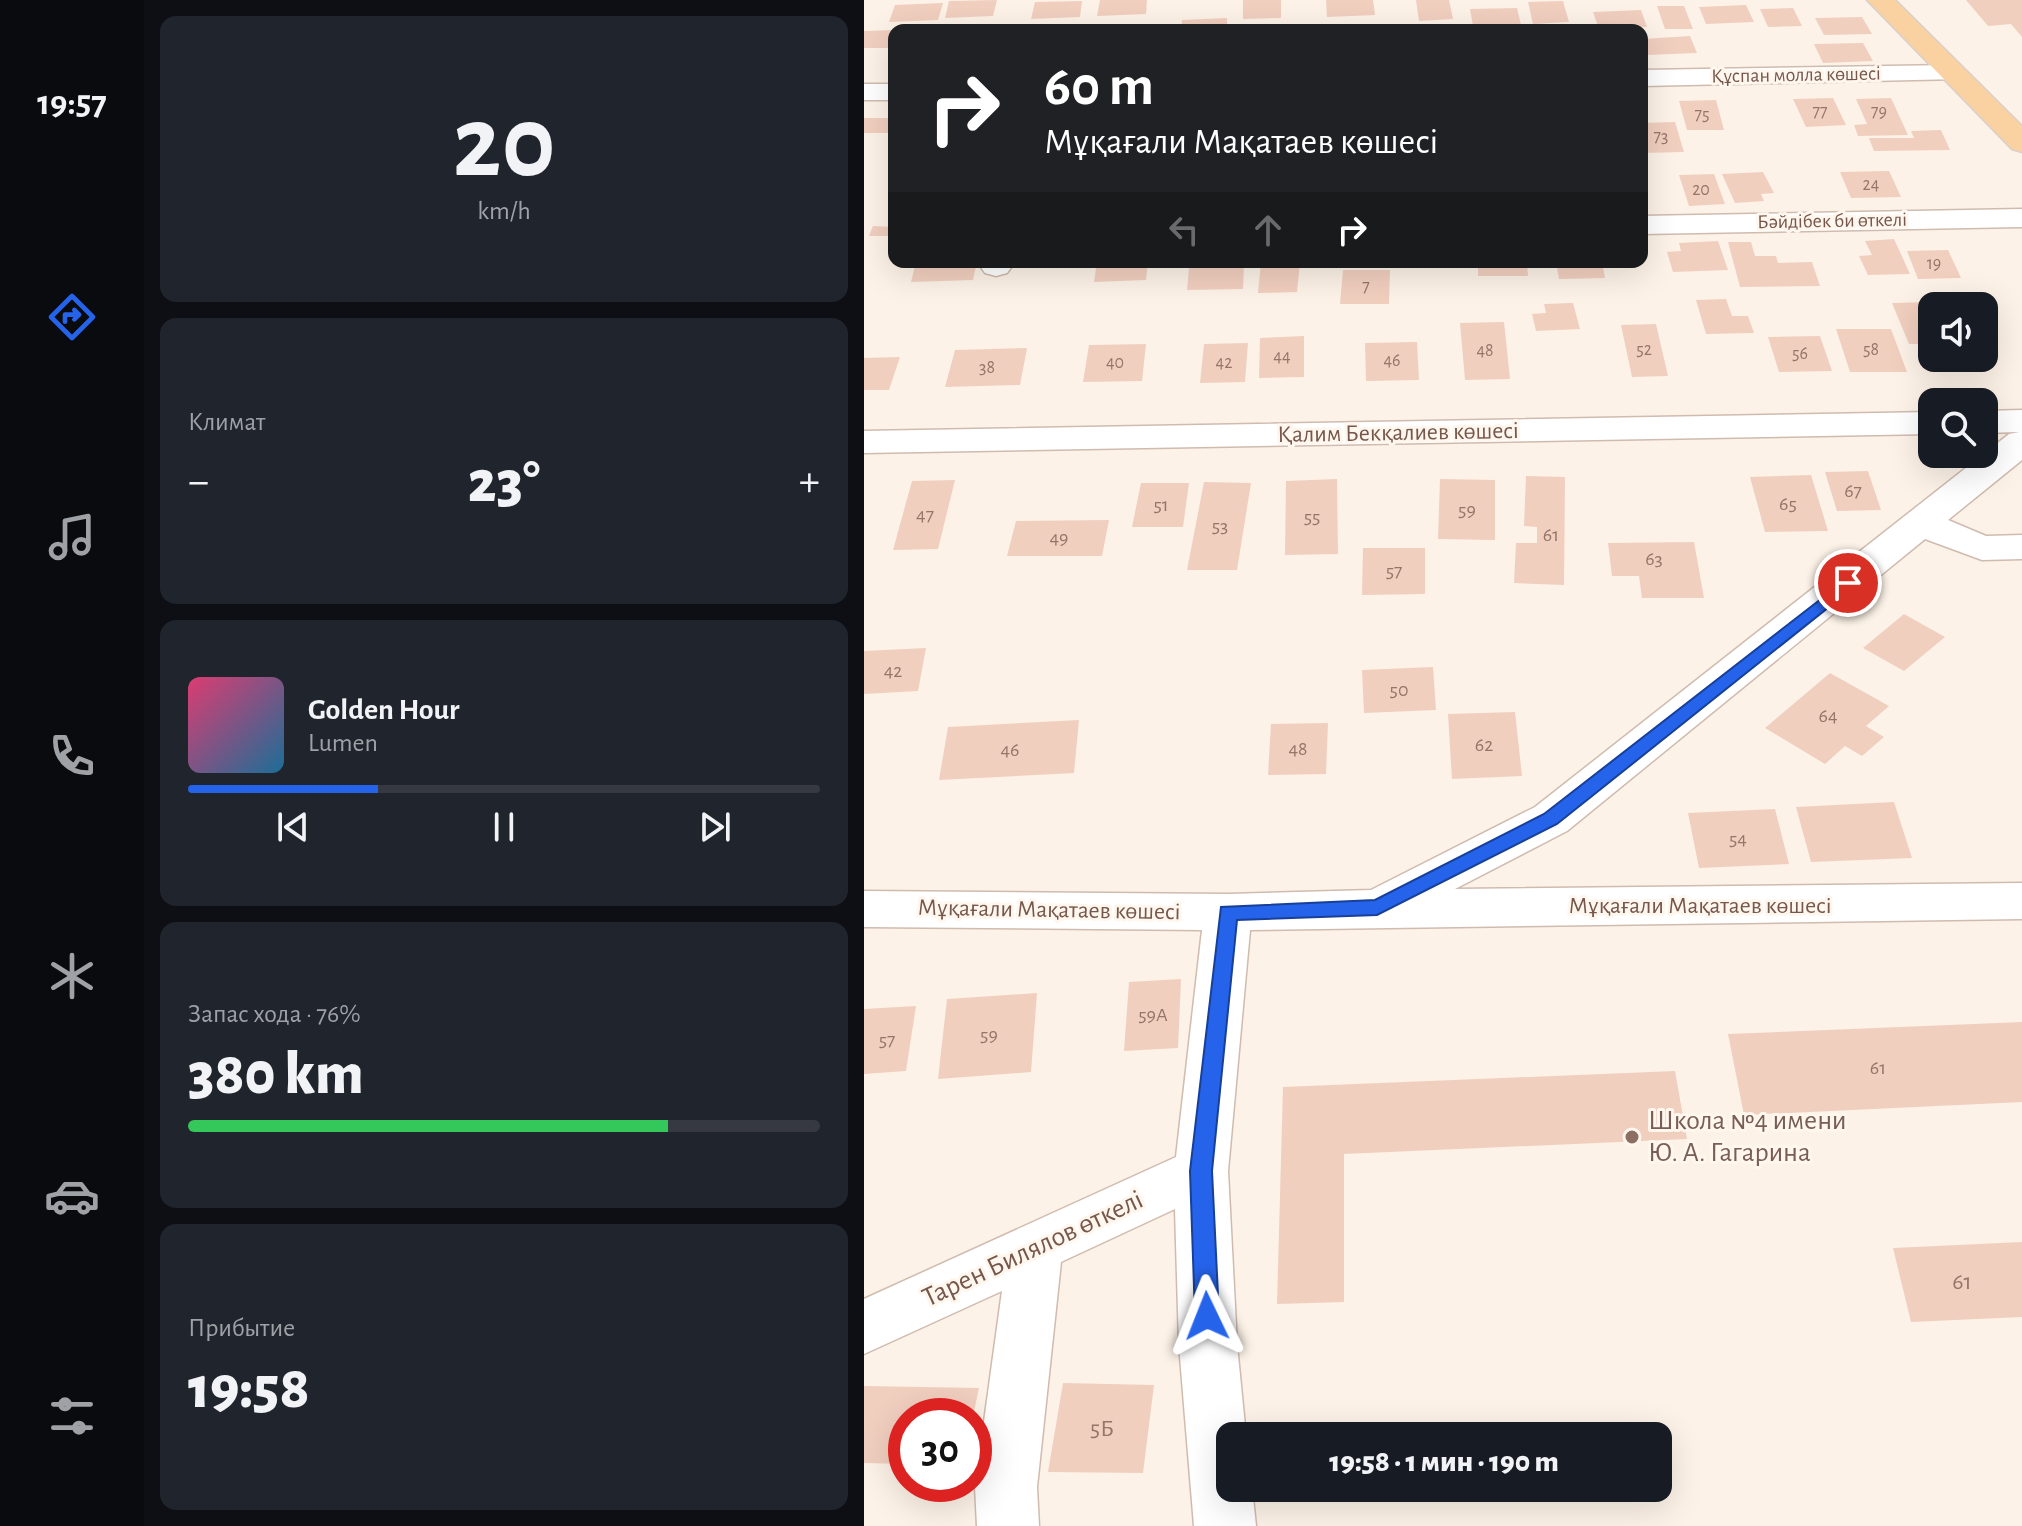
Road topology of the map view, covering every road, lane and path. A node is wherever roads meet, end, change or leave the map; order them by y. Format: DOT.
graph roads {
  1 [pos="1880,0"];
  2 [pos="1950,73"];
  3 [pos="1648,78"];
  4 [pos="864,92"];
  5 [pos="888,92"];
  6 [pos="2022,143"];
  7 [pos="2022,218"];
  8 [pos="1648,225"];
  9 [pos="2022,421"];
  10 [pos="1998,422"];
  11 [pos="1918,423"];
  12 [pos="864,442"];
  13 [pos="2022,442"];
  14 [pos="1922,524"];
  15 [pos="2022,547"];
  16 [pos="2022,901"];
  17 [pos="1377,908"];
  18 [pos="864,909"];
  19 [pos="1228,912"];
  20 [pos="1201,1171"];
  21 [pos="1035,1249"];
  22 [pos="864,1327"];
  23 [pos="1008,1526"];
  24 [pos="1225,1526"];
  1 -- 2 [label="main road"];
  2 -- 3 [label="street, Құспан молла көшесі"];
  2 -- 6 [label="main road"];
  4 -- 5 [label="street"];
  7 -- 8 [label="street, Бәйдібек би өткелі"];
  9 -- 10 [label="street"];
  11 -- 12 [label="street, Қалим Бекқалиев көшесі"];
  13 -- 14 [label="street, Мұқағали Мақатаев көшесі"];
  14 -- 15 [label="street"];
  14 -- 17 [label="street, Мұқағали Мақатаев көшесі"];
  16 -- 17 [label="street, Мұқағали Мақатаев көшесі"];
  17 -- 19 [label="street, Мұқағали Мақатаев көшесі"];
  18 -- 19 [label="street, Мұқағали Мақатаев көшесі"];
  19 -- 20 [label="street"];
  20 -- 21 [label="street, Тарен Билялов өткелі"];
  20 -- 24 [label="street"];
  21 -- 22 [label="street, Тарен Билялов өткелі"];
  21 -- 23 [label="street"];
}
